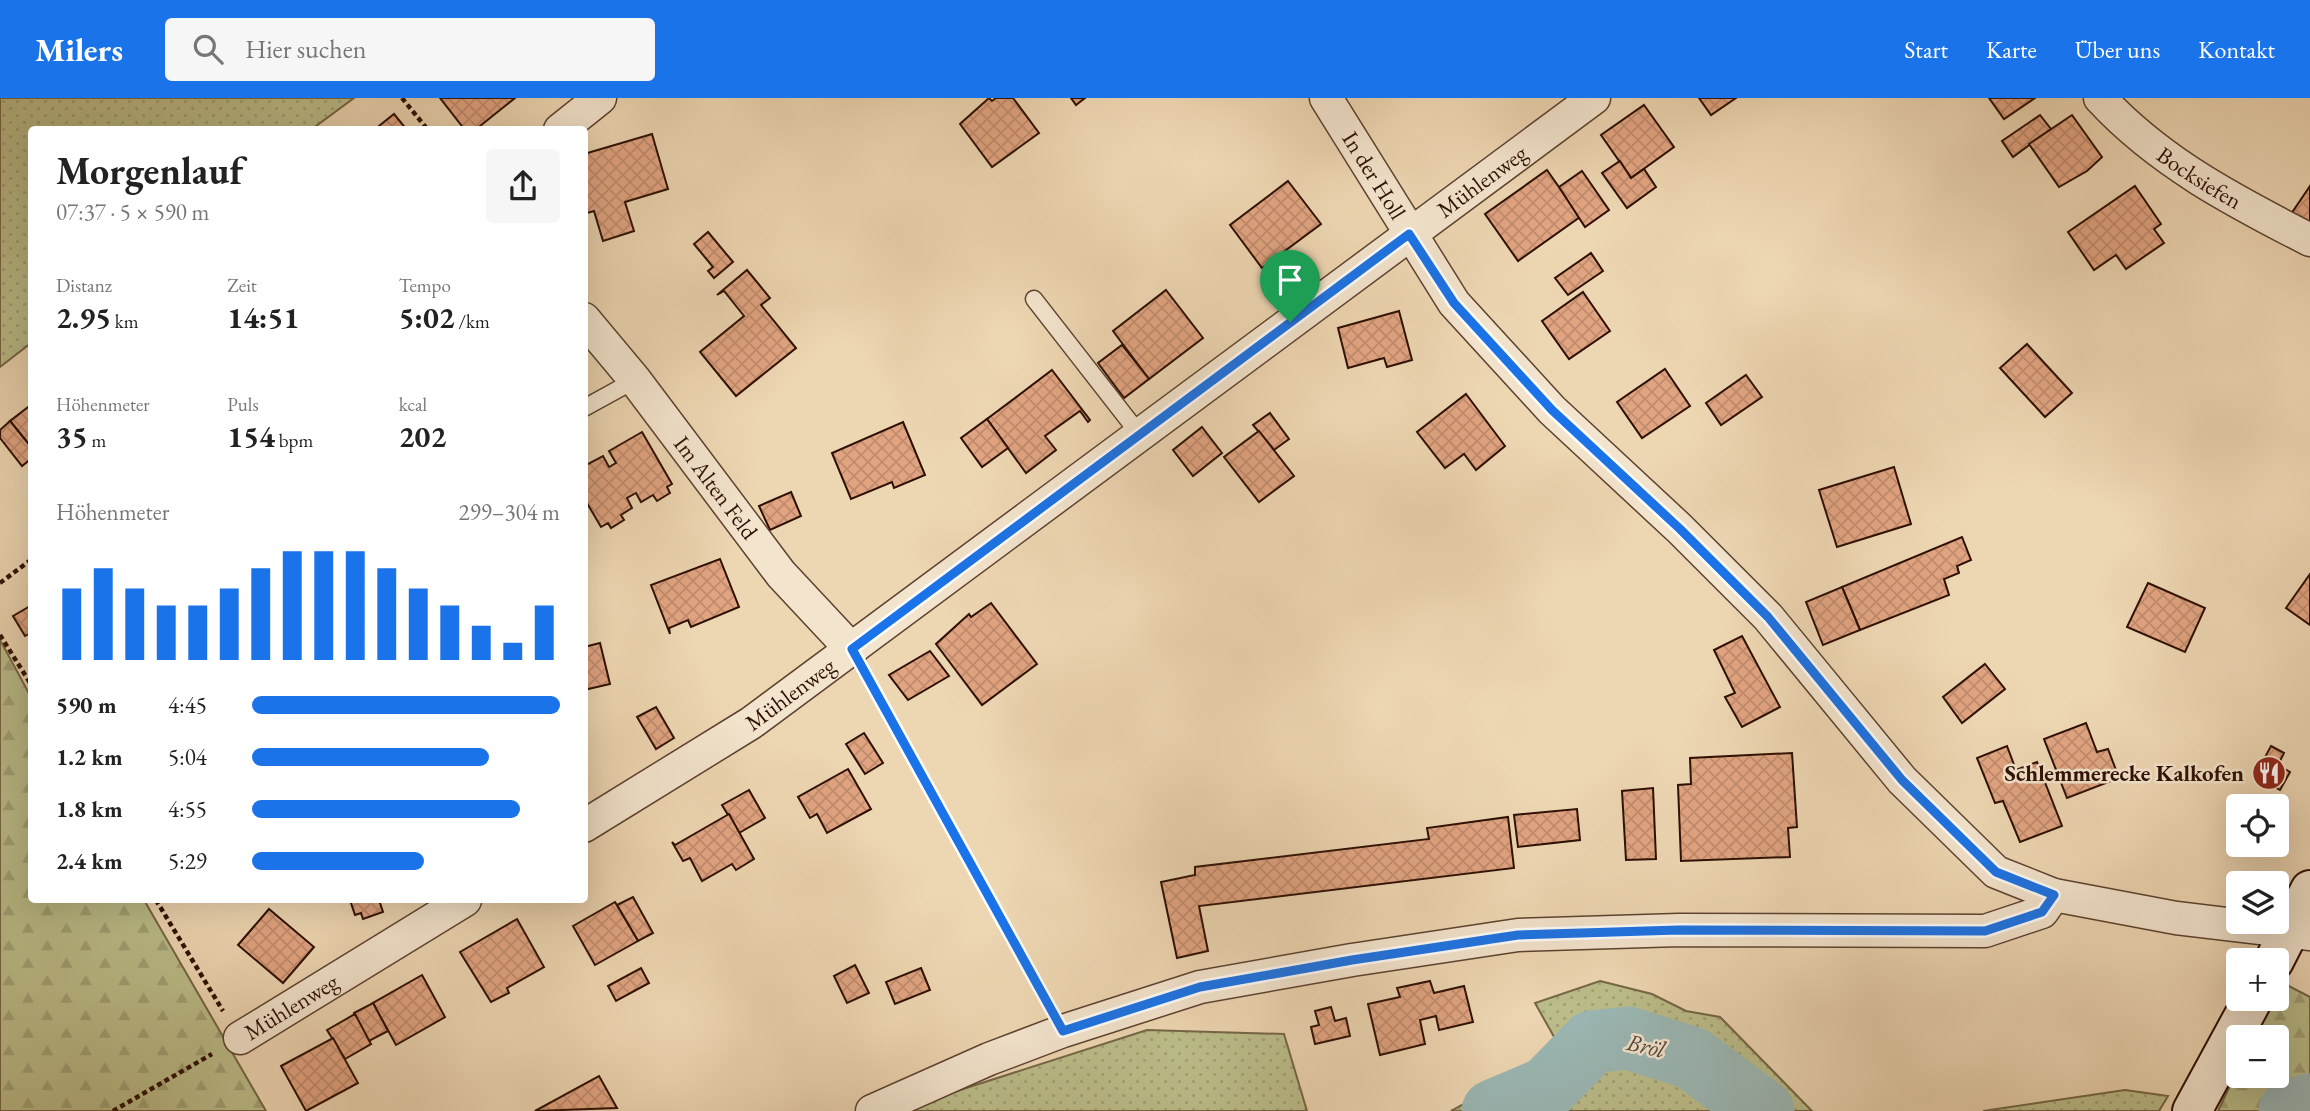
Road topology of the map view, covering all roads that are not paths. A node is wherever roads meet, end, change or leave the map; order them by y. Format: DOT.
graph roads {
  1 [pos="600,98"];
  2 [pos="1326,98"];
  3 [pos="1594,98"];
  4 [pos="2100,98"];
  5 [pos="565,126"];
  6 [pos="1409,234"];
  7 [pos="2310,240"];
  8 [pos="1034,299"];
  9 [pos="588,324"];
  10 [pos="635,380"];
  11 [pos="588,406"];
  12 [pos="1140,435"];
  13 [pos="852,649"];
  14 [pos="588,824"];
  15 [pos="2310,890"];
  16 [pos="2054,895"];
  17 [pos="460,903"];
  18 [pos="2291,942"];
  19 [pos="2247,1011"];
  20 [pos="240,1038"];
  21 [pos="2198,1102"];
  22 [pos="872,1111"];
  1 -- 5 [label="street"];
  2 -- 6 [label="street, In der Holl"];
  3 -- 6 [label="street, Mühlenweg"];
  4 -- 7 [label="street, Bocksiefen"];
  6 -- 12 [label="street, Mühlenweg"];
  6 -- 16 [label="street, In der Holl"];
  8 -- 12 [label="lane"];
  9 -- 10 [label="street, Im Alten Feld"];
  10 -- 11 [label="lane"];
  10 -- 13 [label="street, Im Alten Feld"];
  12 -- 13 [label="street, Mühlenweg"];
  13 -- 14 [label="street, Mühlenweg"];
  15 -- 18 [label="main road"];
  16 -- 18 [label="street, In der Holl"];
  16 -- 22 [label="street"];
  17 -- 20 [label="street, Mühlenweg"];
  19 -- 21 [label="main road"];
}
